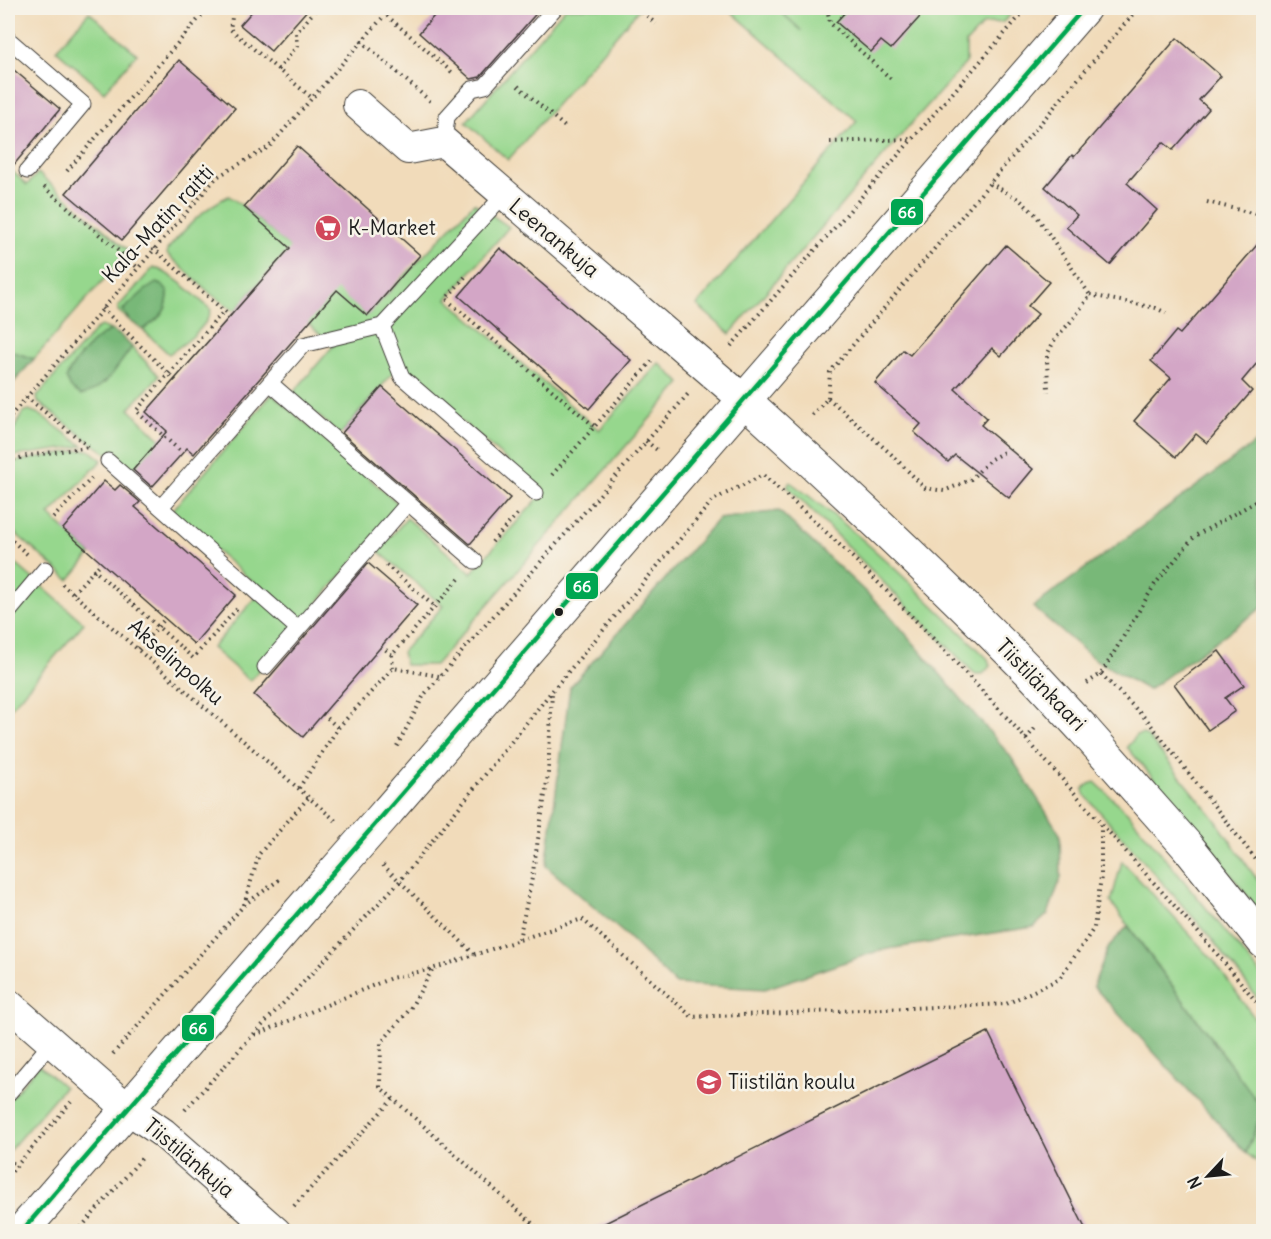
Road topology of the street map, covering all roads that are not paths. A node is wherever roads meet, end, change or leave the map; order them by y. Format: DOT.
graph roads {
  1 [pos="555,8"];
  2 [pos="1084,8"];
  3 [pos="8,39"];
  4 [pos="358,105"];
  5 [pos="444,142"];
  6 [pos="27,171"];
  7 [pos="504,195"];
  8 [pos="382,326"];
  9 [pos="270,383"];
  10 [pos="744,400"];
  11 [pos="108,462"];
  12 [pos="536,493"];
  13 [pos="408,503"];
  14 [pos="161,507"];
  15 [pos="475,561"];
  16 [pos="45,569"];
  17 [pos="8,613"];
  18 [pos="298,629"];
  19 [pos="265,667"];
  20 [pos="1263,942"];
  21 [pos="8,1004"];
  22 [pos="52,1042"];
  23 [pos="8,1094"];
  24 [pos="128,1108"];
  25 [pos="282,1222"];
  26 [pos="21,1232"];
  1 -- 5 [label="lane"];
  2 -- 10 [label="street"];
  3 -- 6 [label="lane"];
  4 -- 5 [label="street"];
  5 -- 7 [label="street, Leenankuja"];
  7 -- 8 [label="lane"];
  7 -- 10 [label="street, Leenankuja"];
  8 -- 9 [label="lane"];
  8 -- 12 [label="lane"];
  9 -- 13 [label="lane"];
  9 -- 14 [label="lane"];
  10 -- 20 [label="street, Tiistilänkaari, bridge"];
  10 -- 24 [label="street, bridge"];
  11 -- 14 [label="lane"];
  13 -- 15 [label="lane"];
  13 -- 18 [label="lane"];
  14 -- 18 [label="lane"];
  16 -- 17 [label="lane"];
  18 -- 19 [label="lane"];
  21 -- 22 [label="street, Tiistilänkuja"];
  22 -- 23 [label="lane"];
  22 -- 24 [label="street, Tiistilänkuja"];
  24 -- 25 [label="street, Tiistilänkuja"];
  24 -- 26 [label="street"];
}
